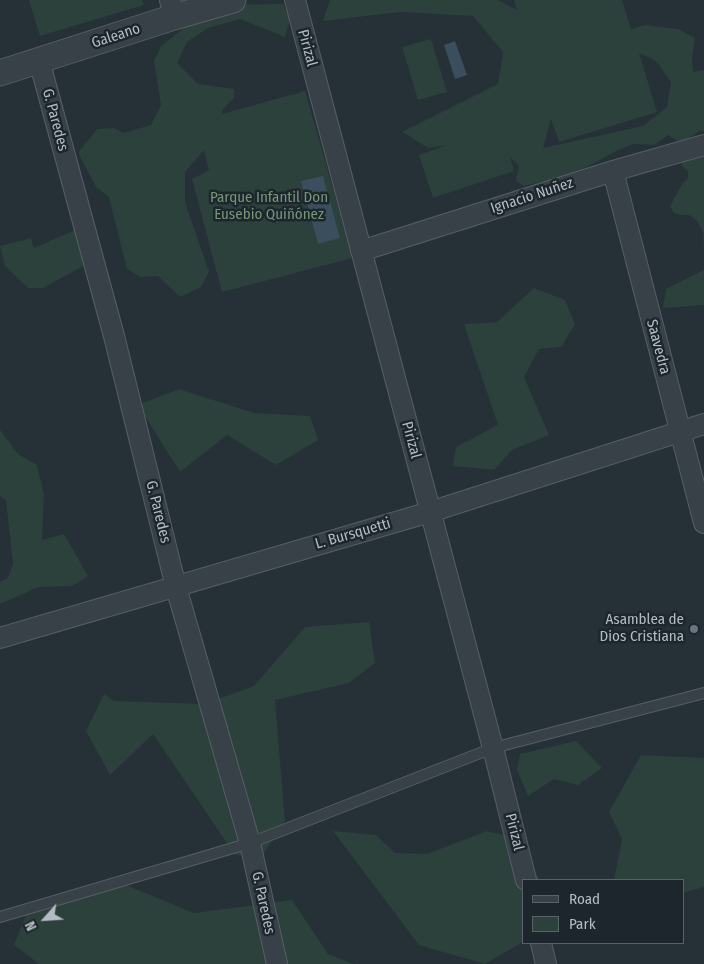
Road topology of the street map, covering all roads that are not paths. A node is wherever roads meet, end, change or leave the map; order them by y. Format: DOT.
graph roads {
  1 [pos="233,0"];
  2 [pos="295,0"];
  3 [pos="172,9"];
  4 [pos="38,60"];
  5 [pos="0,73"];
  6 [pos="704,145"];
  7 [pos="613,171"];
  8 [pos="361,250"];
  9 [pos="704,424"];
  10 [pos="680,431"];
  11 [pos="430,512"];
  12 [pos="704,523"];
  13 [pos="176,586"];
  14 [pos="0,638"];
  15 [pos="704,693"];
  16 [pos="493,748"];
  17 [pos="250,843"];
  18 [pos="526,879"];
  19 [pos="0,917"];
  20 [pos="541,944"];
  21 [pos="277,964"];
  22 [pos="546,964"];
  1 -- 3 [label="street, Galeano"];
  2 -- 8 [label="street, Pirizal"];
  3 -- 4 [label="street, Galeano"];
  4 -- 5 [label="street, Galeano"];
  4 -- 13 [label="street, G. Paredes"];
  6 -- 7 [label="street, Ignacio Nuñez"];
  7 -- 8 [label="street, Ignacio Nuñez"];
  7 -- 10 [label="street, Saavedra"];
  8 -- 11 [label="street, Pirizal"];
  9 -- 10 [label="street, L. Bursquetti"];
  10 -- 11 [label="street, L. Bursquetti"];
  10 -- 12 [label="street, Saavedra"];
  11 -- 13 [label="street, L. Bursquetti"];
  11 -- 16 [label="street, Pirizal"];
  13 -- 14 [label="street, L. Bursquetti"];
  13 -- 17 [label="street, G. Paredes"];
  15 -- 16 [label="lane"];
  16 -- 17 [label="lane"];
  16 -- 18 [label="street, Pirizal"];
  17 -- 19 [label="lane"];
  17 -- 21 [label="street, G. Paredes"];
  20 -- 22 [label="street"];
}
